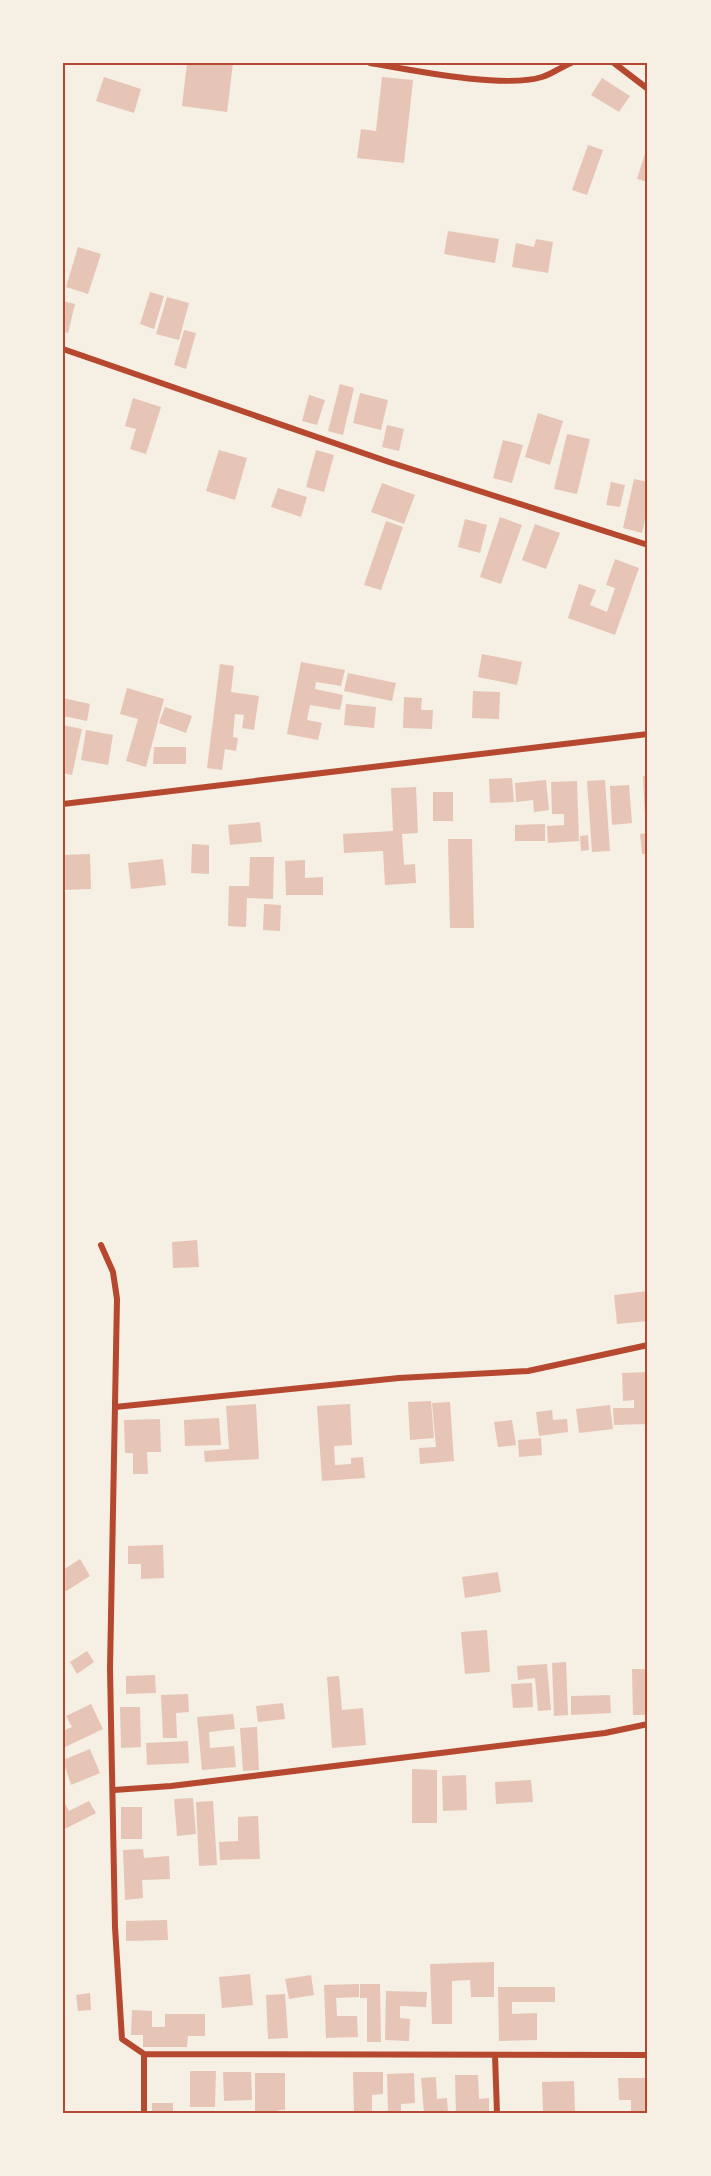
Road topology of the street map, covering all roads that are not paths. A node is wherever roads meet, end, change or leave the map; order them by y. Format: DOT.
graph roads {
  1 [pos="370,63"];
  2 [pos="571,63"];
  3 [pos="614,63"];
  4 [pos="648,89"];
  5 [pos="63,349"];
  6 [pos="648,545"];
  7 [pos="648,734"];
  8 [pos="63,804"];
  9 [pos="101,1245"];
  10 [pos="648,1346"];
  11 [pos="115,1407"];
  12 [pos="648,1724"];
  13 [pos="114,1790"];
  14 [pos="144,2054"];
  15 [pos="495,2055"];
  16 [pos="648,2055"];
  17 [pos="144,2113"];
  18 [pos="497,2113"];
  1 -- 2 [label="street"];
  3 -- 4 [label="street"];
  5 -- 6 [label="street"];
  7 -- 8 [label="street"];
  9 -- 11 [label="street"];
  10 -- 11 [label="street"];
  11 -- 13 [label="street"];
  12 -- 13 [label="street"];
  13 -- 14 [label="street"];
  14 -- 15 [label="street"];
  14 -- 17 [label="street"];
  15 -- 16 [label="street"];
  15 -- 18 [label="street"];
}
